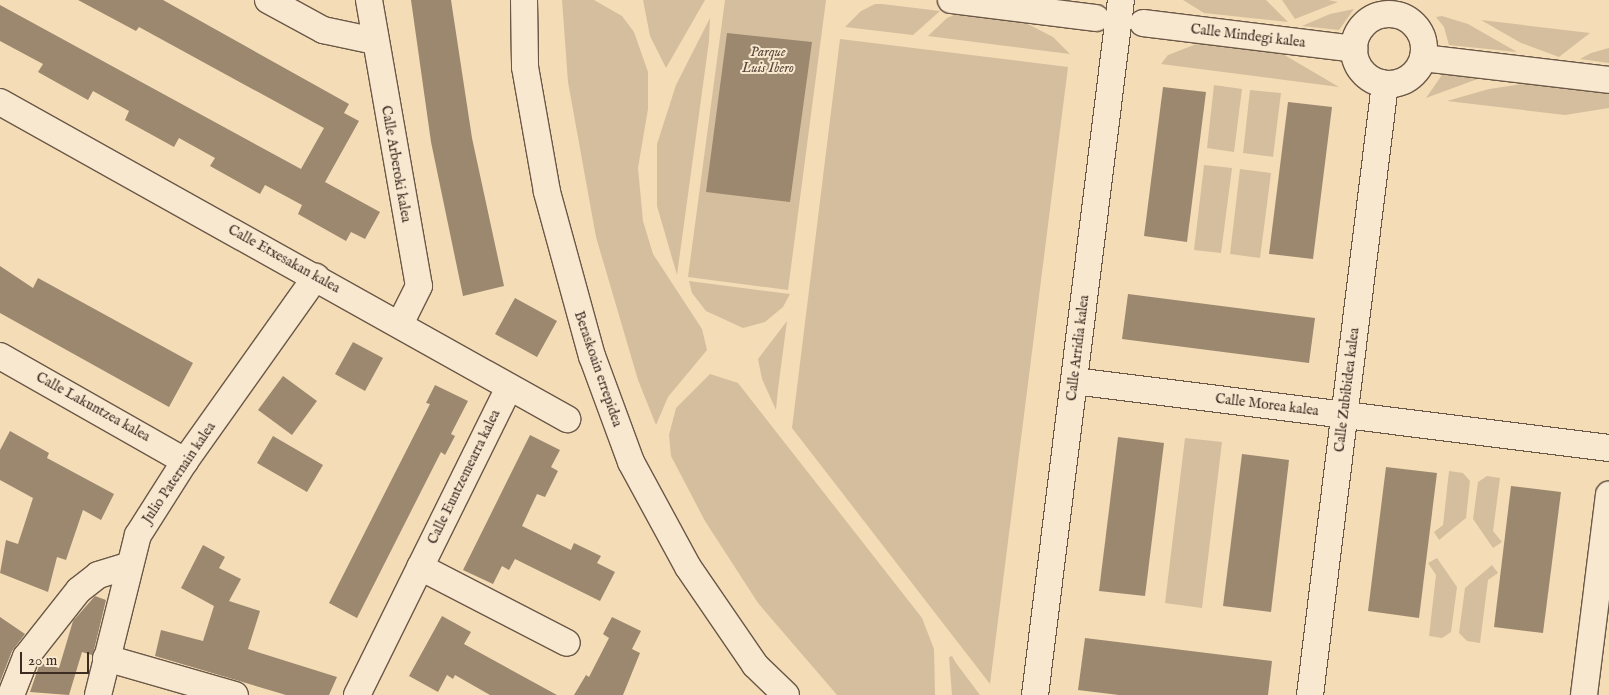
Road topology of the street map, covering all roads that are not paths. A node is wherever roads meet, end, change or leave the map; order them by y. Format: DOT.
graph roads {
  1 [pos="268,0"];
  2 [pos="369,0"];
  3 [pos="524,0"];
  4 [pos="951,0"];
  5 [pos="1121,0"];
  6 [pos="1395,8"];
  7 [pos="1096,18"];
  8 [pos="1143,24"];
  9 [pos="375,41"];
  10 [pos="1354,49"];
  11 [pos="1423,58"];
  12 [pos="1609,80"];
  13 [pos="1385,84"];
  14 [pos="0,102"];
  15 [pos="316,277"];
  16 [pos="400,324"];
  17 [pos="0,356"];
  18 [pos="1074,381"];
  19 [pos="509,387"];
  20 [pos="1344,415"];
  21 [pos="567,419"];
  22 [pos="1609,448"];
  23 [pos="185,461"];
  24 [pos="1609,495"];
  25 [pos="128,566"];
  26 [pos="420,567"];
  27 [pos="567,643"];
  28 [pos="106,658"];
  29 [pos="11,695"];
  30 [pos="98,695"];
  31 [pos="235,695"];
  32 [pos="356,695"];
  33 [pos="786,695"];
  34 [pos="1035,695"];
  35 [pos="1310,695"];
  36 [pos="1584,695"];
  1 -- 9 [label="street"];
  2 -- 9 [label="street, Calle Arberoki kalea"];
  3 -- 33 [label="street, Beraskoain errepidea"];
  4 -- 7 [label="street"];
  5 -- 18 [label="street, Calle Arridia kalea"];
  6 -- 10 [label="street"];
  6 -- 11 [label="street"];
  8 -- 10 [label="street, Calle Mindegi kalea"];
  9 -- 16 [label="street, Calle Arberoki kalea"];
  10 -- 13 [label="street"];
  11 -- 12 [label="street"];
  11 -- 13 [label="street"];
  13 -- 20 [label="street, Calle Zubibidea kalea"];
  14 -- 15 [label="street, Calle Etxesakan kalea"];
  15 -- 16 [label="street, Calle Etxesakan kalea"];
  15 -- 23 [label="street, Julio Paternain kalea"];
  16 -- 19 [label="street, Calle Etxesakan kalea"];
  17 -- 23 [label="street, Calle Lakuntzea kalea"];
  18 -- 20 [label="street, Calle Morea kalea"];
  18 -- 34 [label="street, Calle Arridia kalea"];
  19 -- 21 [label="street, Calle Etxesakan kalea"];
  19 -- 26 [label="street, Calle Euntzemearra kalea"];
  20 -- 22 [label="street, Calle Morea kalea"];
  20 -- 35 [label="street, Calle Zubibidea kalea"];
  23 -- 25 [label="street, Julio Paternain kalea"];
  24 -- 36 [label="street"];
  25 -- 28 [label="street, Julio Paternain kalea"];
  25 -- 29 [label="street"];
  26 -- 27 [label="street"];
  26 -- 32 [label="street, Calle Euntzemearra kalea"];
  28 -- 30 [label="street, Julio Paternain kalea"];
  28 -- 31 [label="street"];
}
